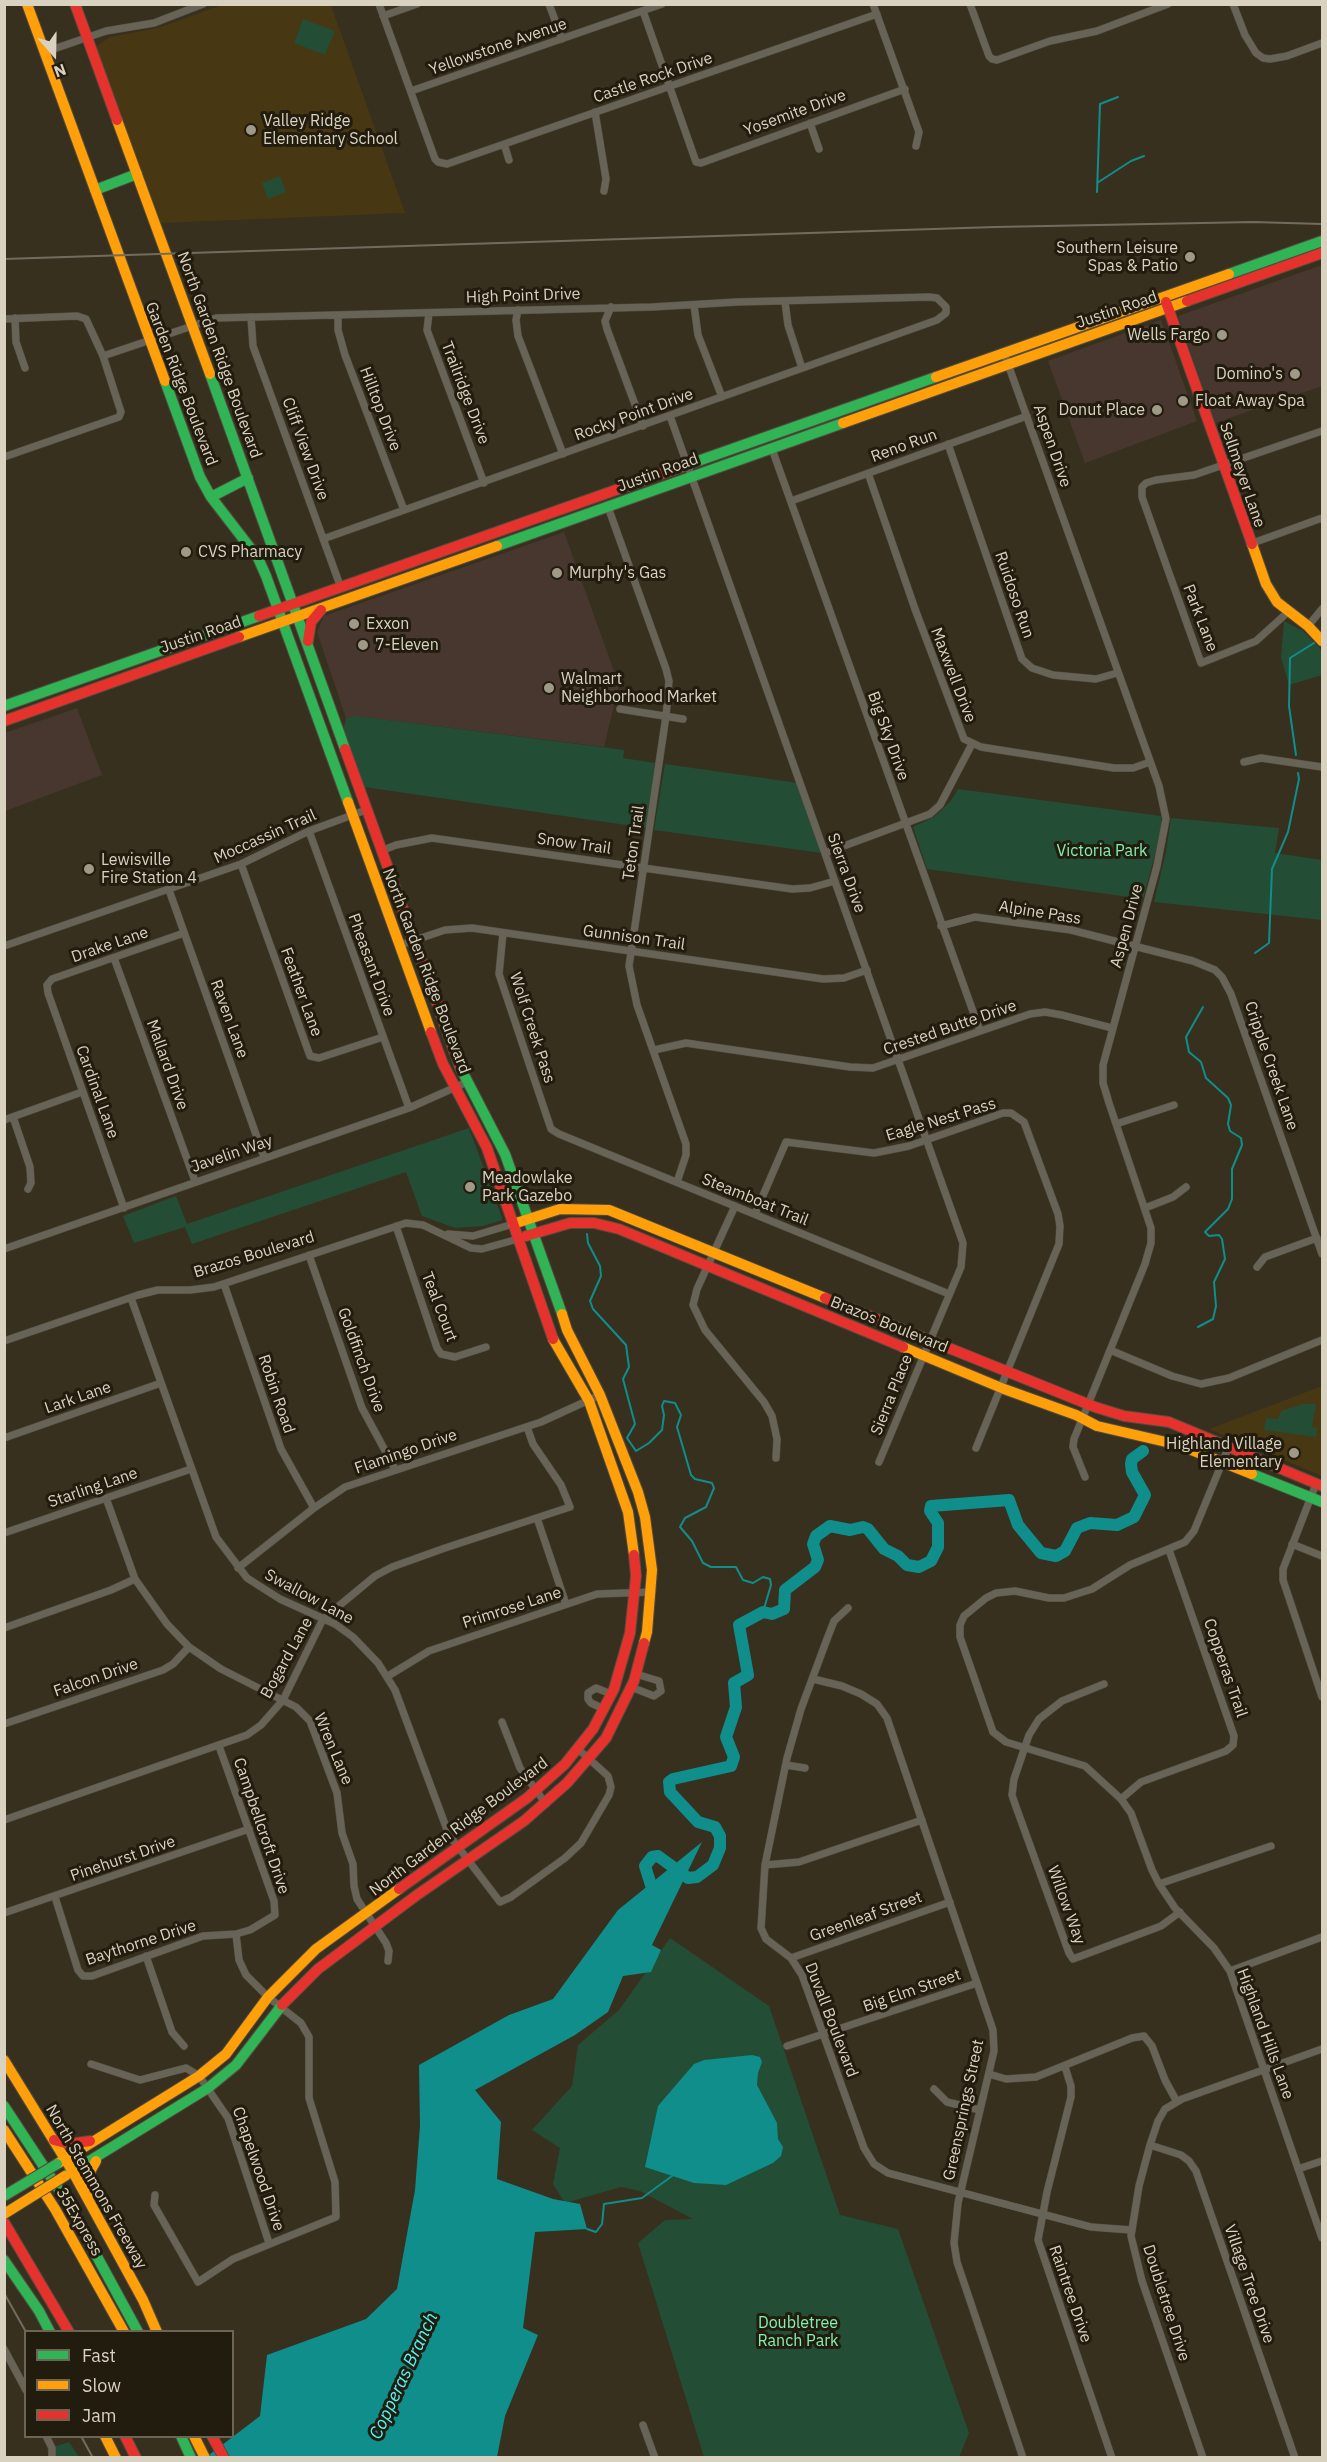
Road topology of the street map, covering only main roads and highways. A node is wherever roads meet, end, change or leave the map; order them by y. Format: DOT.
graph roads {
  1 [pos="27,4"];
  2 [pos="75,4"];
  3 [pos="137,174"];
  4 [pos="94,190"];
  5 [pos="1323,241"];
  6 [pos="1323,252"];
  7 [pos="1166,303"];
  8 [pos="1096,321"];
  9 [pos="1057,347"];
  10 [pos="248,477"];
  11 [pos="211,497"];
  12 [pos="509,529"];
  13 [pos="514,541"];
  14 [pos="293,604"];
  15 [pos="321,609"];
  16 [pos="279,610"];
  17 [pos="297,618"];
  18 [pos="284,623"];
  19 [pos="1323,641"];
  20 [pos="310,654"];
  21 [pos="145,656"];
  22 [pos="151,668"];
  23 [pos="32,696"];
  24 [pos="4,706"];
  25 [pos="37,709"];
  26 [pos="4,721"];
  27 [pos="343,747"];
  28 [pos="331,756"];
  29 [pos="527,1219"];
  30 [pos="513,1224"];
  31 [pos="532,1234"];
  32 [pos="518,1239"];
  33 [pos="853,1307"];
  34 [pos="846,1323"];
  35 [pos="1274,1467"];
  36 [pos="1269,1479"];
  37 [pos="1319,1485"];
  38 [pos="1323,1502"];
  39 [pos="4,2060"];
  40 [pos="5,2106"];
  41 [pos="4,2130"];
  42 [pos="96,2139"];
  43 [pos="54,2140"];
  44 [pos="101,2155"];
  45 [pos="61,2161"];
  46 [pos="69,2174"];
  47 [pos="4,2196"];
  48 [pos="90,2203"];
  49 [pos="4,2214"];
  50 [pos="4,2222"];
  51 [pos="4,2260"];
  52 [pos="49,2330"];
  53 [pos="68,2330"];
  54 [pos="123,2330"];
  55 [pos="137,2330"];
  56 [pos="157,2330"];
  57 [pos="106,2438"];
  58 [pos="126,2438"];
  59 [pos="182,2438"];
  60 [pos="195,2438"];
  61 [pos="213,2438"];
  62 [pos="116,2457"];
  63 [pos="136,2457"];
  64 [pos="191,2457"];
  65 [pos="205,2457"];
  66 [pos="224,2457"];
  1 -- 4 [label="main road, Garden Ridge Boulevard"];
  2 -- 3 [label="main road, North Garden Ridge Boulevard"];
  3 -- 4 [label="main road"];
  3 -- 10 [label="main road, North Garden Ridge Boulevard"];
  4 -- 11 [label="main road, Garden Ridge Boulevard"];
  5 -- 7 [label="main road, Justin Road"];
  6 -- 7 [label="main road, Justin Road"];
  7 -- 8 [label="main road, Justin Road"];
  7 -- 9 [label="main road, Justin Road"];
  7 -- 19 [label="main road, Sellmeyer Lane"];
  8 -- 9 [label="main road"];
  8 -- 12 [label="main road, Justin Road"];
  9 -- 13 [label="main road, Justin Road"];
  10 -- 11 [label="main road"];
  10 -- 14 [label="main road, North Garden Ridge Boulevard"];
  11 -- 16 [label="main road, Garden Ridge Boulevard"];
  12 -- 13 [label="main road"];
  12 -- 14 [label="main road, Justin Road"];
  13 -- 15 [label="main road, Justin Road"];
  14 -- 16 [label="main road, Justin Road"];
  14 -- 17 [label="main road, North Garden Ridge Boulevard"];
  15 -- 17 [label="main road, Justin Road"];
  15 -- 20 [label="main road"];
  16 -- 18 [label="main road, Garden Ridge Boulevard"];
  16 -- 21 [label="main road, Justin Road"];
  17 -- 18 [label="main road, Justin Road"];
  17 -- 20 [label="main road, North Garden Ridge Boulevard"];
  18 -- 22 [label="main road, Justin Road"];
  18 -- 28 [label="main road, Garden Ridge Boulevard"];
  20 -- 27 [label="main road, North Garden Ridge Boulevard"];
  21 -- 22 [label="main road"];
  21 -- 23 [label="main road, Justin Road"];
  22 -- 25 [label="main road, Justin Road"];
  23 -- 24 [label="main road, Justin Road"];
  23 -- 25 [label="main road"];
  25 -- 26 [label="main road, Justin Road"];
  27 -- 28 [label="main road"];
  27 -- 29 [label="main road"];
  28 -- 30 [label="main road, North Garden Ridge Boulevard"];
  29 -- 30 [label="main road, Brazos Boulevard"];
  29 -- 31 [label="main road"];
  29 -- 33 [label="main road, Brazos Boulevard"];
  30 -- 32 [label="main road, North Garden Ridge Boulevard"];
  31 -- 32 [label="main road, Brazos Boulevard"];
  31 -- 34 [label="main road, Brazos Boulevard"];
  31 -- 44 [label="main road, North Garden Ridge Boulevard"];
  32 -- 42 [label="main road, North Garden Ridge Boulevard"];
  33 -- 34 [label="main road"];
  33 -- 35 [label="main road, Brazos Boulevard"];
  34 -- 36 [label="main road, Brazos Boulevard"];
  35 -- 36 [label="main road"];
  35 -- 37 [label="main road, Brazos Boulevard"];
  36 -- 38 [label="main road, Brazos Boulevard"];
  39 -- 43 [label="main road, North Stemmons Freeway"];
  40 -- 55 [label="main road, North Stemmons Freeway"];
  41 -- 54 [label="main road, 35Express"];
  42 -- 43 [label="main road"];
  42 -- 45 [label="main road, North Garden Ridge Boulevard"];
  43 -- 45 [label="main road, North Stemmons Freeway"];
  44 -- 46 [label="main road, North Garden Ridge Boulevard"];
  44 -- 48 [label="main road"];
  45 -- 46 [label="main road, North Stemmons Freeway"];
  45 -- 47 [label="main road, North Garden Ridge Boulevard, bridge"];
  46 -- 48 [label="main road, North Stemmons Freeway"];
  46 -- 49 [label="main road, North Garden Ridge Boulevard, bridge"];
  48 -- 56 [label="main road, North Stemmons Freeway"];
  50 -- 53 [label="main road"];
  51 -- 52 [label="main road"];
  57 -- 62 [label="main road"];
  58 -- 63 [label="main road"];
  59 -- 64 [label="main road"];
  60 -- 65 [label="main road"];
  61 -- 66 [label="main road"];
}
